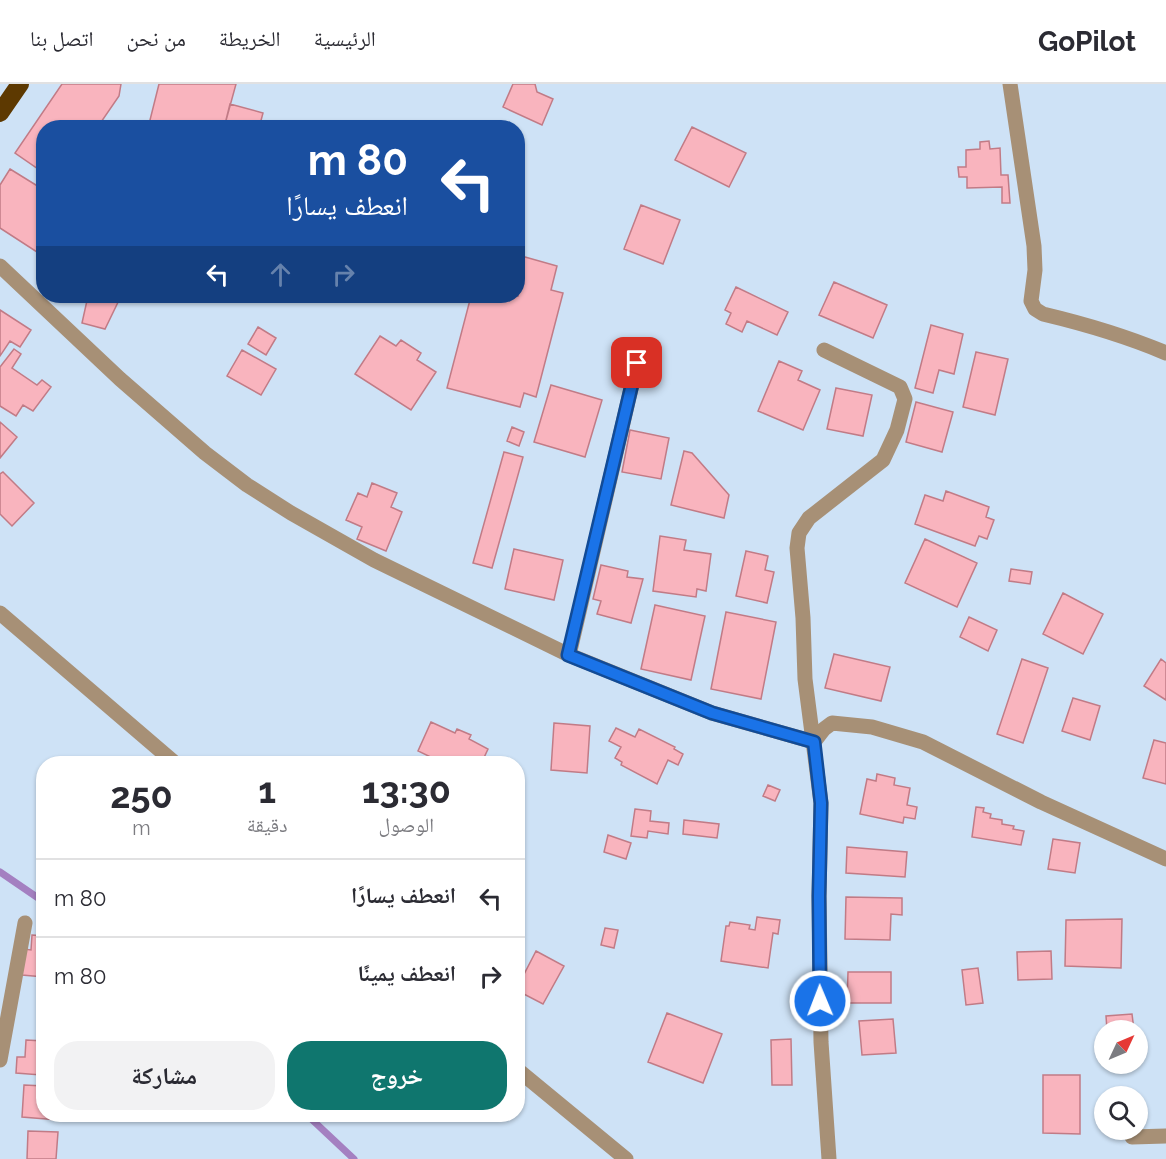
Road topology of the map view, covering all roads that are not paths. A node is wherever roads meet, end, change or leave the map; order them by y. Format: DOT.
graph roads {
  1 [pos="20,84"];
  2 [pos="1010,84"];
  3 [pos="0,113"];
  4 [pos="0,266"];
  5 [pos="36,300"];
  6 [pos="39,303"];
  7 [pos="824,350"];
  8 [pos="1166,353"];
  9 [pos="637,363"];
  10 [pos="0,613"];
  11 [pos="568,655"];
  12 [pos="814,742"];
  13 [pos="167,756"];
  14 [pos="1166,859"];
  15 [pos="25,923"];
  16 [pos="0,1060"];
  17 [pos="525,1076"];
  18 [pos="1166,1136"];
  19 [pos="1148,1137"];
  20 [pos="626,1159"];
  21 [pos="830,1159"];
  1 -- 3 [label="highway"];
  2 -- 8 [label="street"];
  4 -- 5 [label="street"];
  6 -- 11 [label="street"];
  7 -- 12 [label="street"];
  9 -- 11 [label="street"];
  10 -- 13 [label="street"];
  11 -- 12 [label="street"];
  12 -- 14 [label="street"];
  12 -- 21 [label="street"];
  15 -- 16 [label="street"];
  17 -- 20 [label="street"];
  18 -- 19 [label="street"];
}
